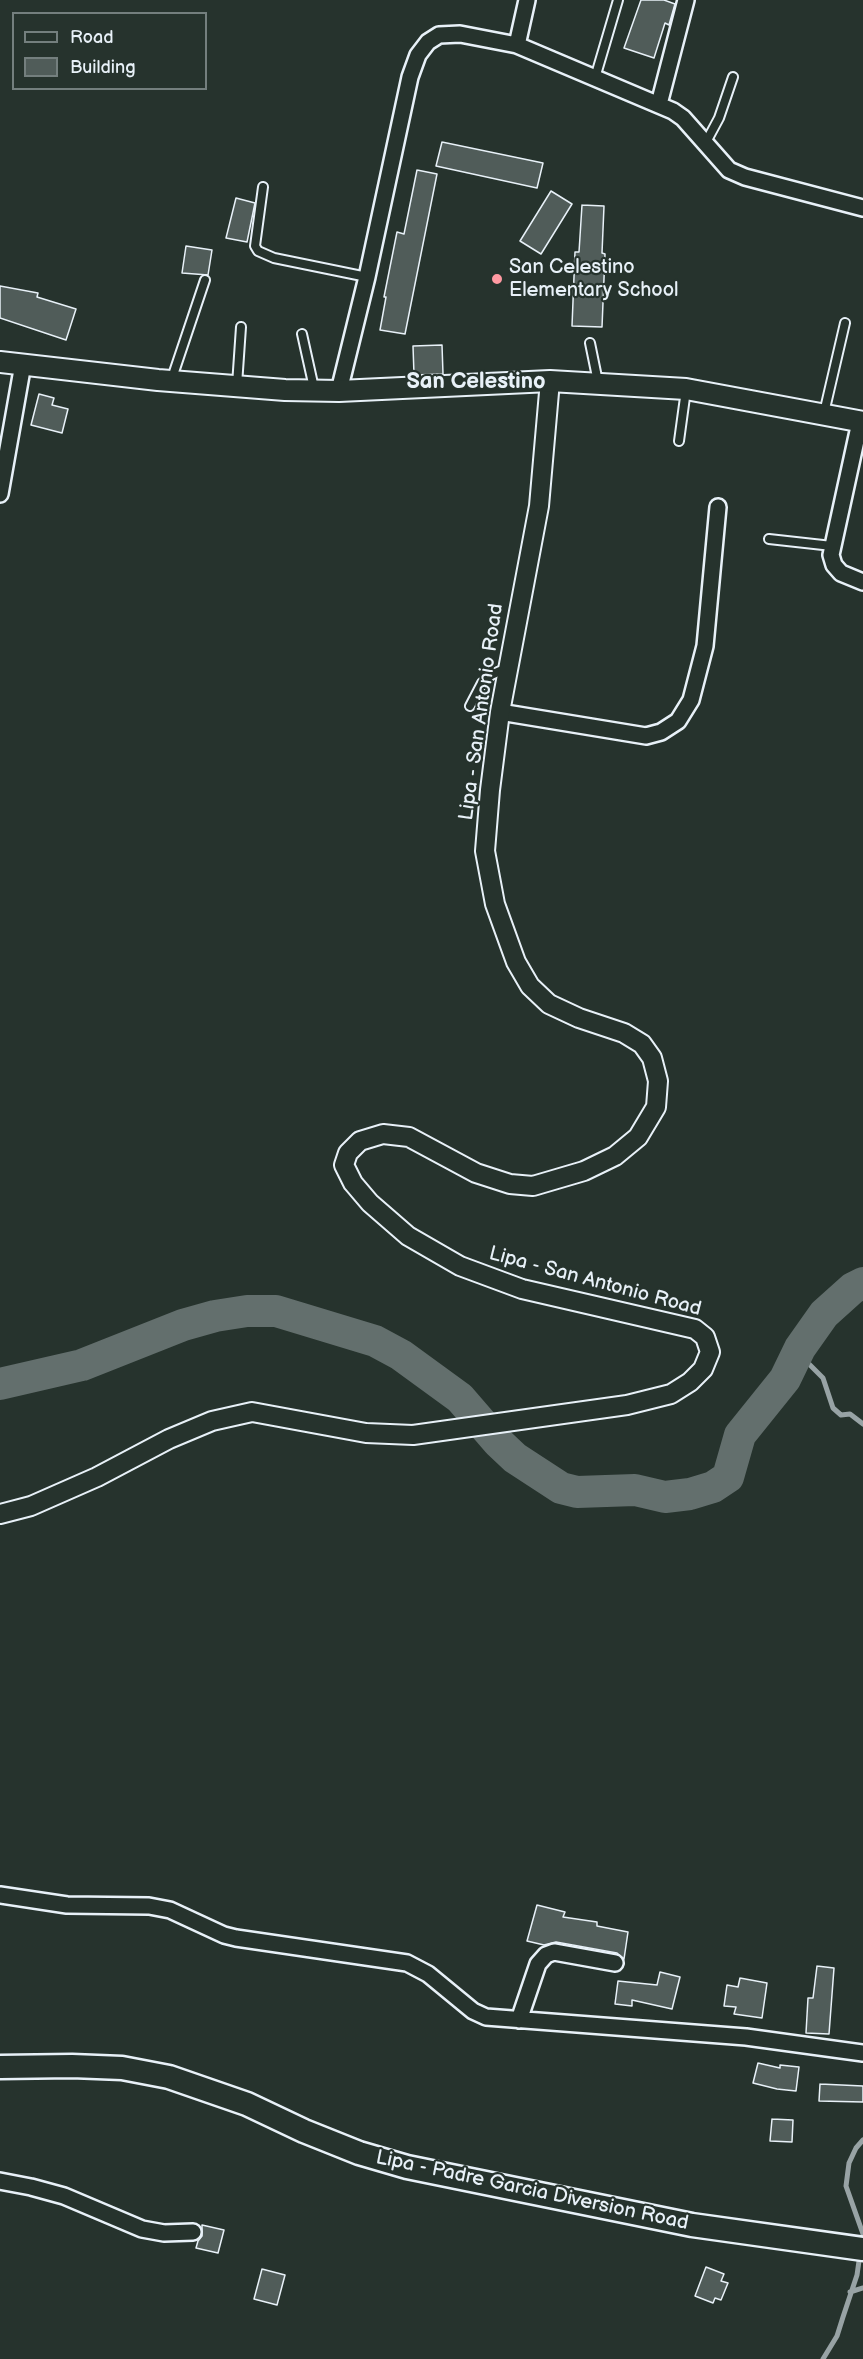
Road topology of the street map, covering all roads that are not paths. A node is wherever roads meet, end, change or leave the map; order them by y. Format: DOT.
graph roads {
  1 [pos="527,0"];
  2 [pos="618,0"];
  3 [pos="686,0"];
  4 [pos="517,45"];
  5 [pos="733,77"];
  6 [pos="595,78"];
  7 [pos="659,104"];
  8 [pos="705,144"];
  9 [pos="263,187"];
  10 [pos="862,205"];
  11 [pos="367,277"];
  12 [pos="205,280"];
  13 [pos="845,323"];
  14 [pos="241,327"];
  15 [pos="302,334"];
  16 [pos="590,343"];
  17 [pos="0,362"];
  18 [pos="23,364"];
  19 [pos="171,381"];
  20 [pos="550,381"];
  21 [pos="598,384"];
  22 [pos="236,386"];
  23 [pos="686,389"];
  24 [pos="315,390"];
  25 [pos="339,391"];
  26 [pos="824,415"];
  27 [pos="861,422"];
  28 [pos="680,441"];
  29 [pos="0,494"];
  30 [pos="718,507"];
  31 [pos="769,539"];
  32 [pos="832,546"];
  33 [pos="863,582"];
  34 [pos="509,667"];
  35 [pos="470,706"];
  36 [pos="500,712"];
  37 [pos="0,1514"];
  38 [pos="0,1895"];
  39 [pos="615,1963"];
  40 [pos="519,2020"];
  41 [pos="863,2053"];
  42 [pos="0,2067"];
  43 [pos="0,2181"];
  44 [pos="194,2232"];
  45 [pos="863,2249"];
  1 -- 4 [label="street"];
  2 -- 6 [label="lane"];
  3 -- 7 [label="street"];
  4 -- 6 [label="street"];
  4 -- 11 [label="street"];
  5 -- 8 [label="lane"];
  6 -- 7 [label="street"];
  7 -- 8 [label="street"];
  8 -- 10 [label="street"];
  9 -- 11 [label="lane"];
  11 -- 25 [label="street"];
  12 -- 19 [label="lane"];
  13 -- 26 [label="lane"];
  14 -- 22 [label="lane"];
  15 -- 24 [label="lane"];
  16 -- 21 [label="lane"];
  17 -- 18 [label="main road"];
  18 -- 19 [label="main road"];
  18 -- 29 [label="street"];
  19 -- 22 [label="main road"];
  20 -- 21 [label="main road"];
  20 -- 25 [label="main road"];
  20 -- 34 [label="street, Lipa - San Antonio Road"];
  21 -- 23 [label="main road"];
  22 -- 24 [label="main road"];
  23 -- 26 [label="main road"];
  23 -- 28 [label="lane"];
  24 -- 25 [label="main road"];
  26 -- 27 [label="main road"];
  27 -- 32 [label="street"];
  30 -- 36 [label="street"];
  31 -- 32 [label="lane"];
  32 -- 33 [label="street"];
  34 -- 35 [label="lane"];
  34 -- 36 [label="street, Lipa - San Antonio Road"];
  36 -- 37 [label="street, Lipa - San Antonio Road"];
  38 -- 40 [label="street"];
  39 -- 40 [label="street"];
  40 -- 41 [label="street"];
  42 -- 45 [label="main road, Lipa - Padre Garcia Diversion Road"];
  43 -- 44 [label="street"];
}
